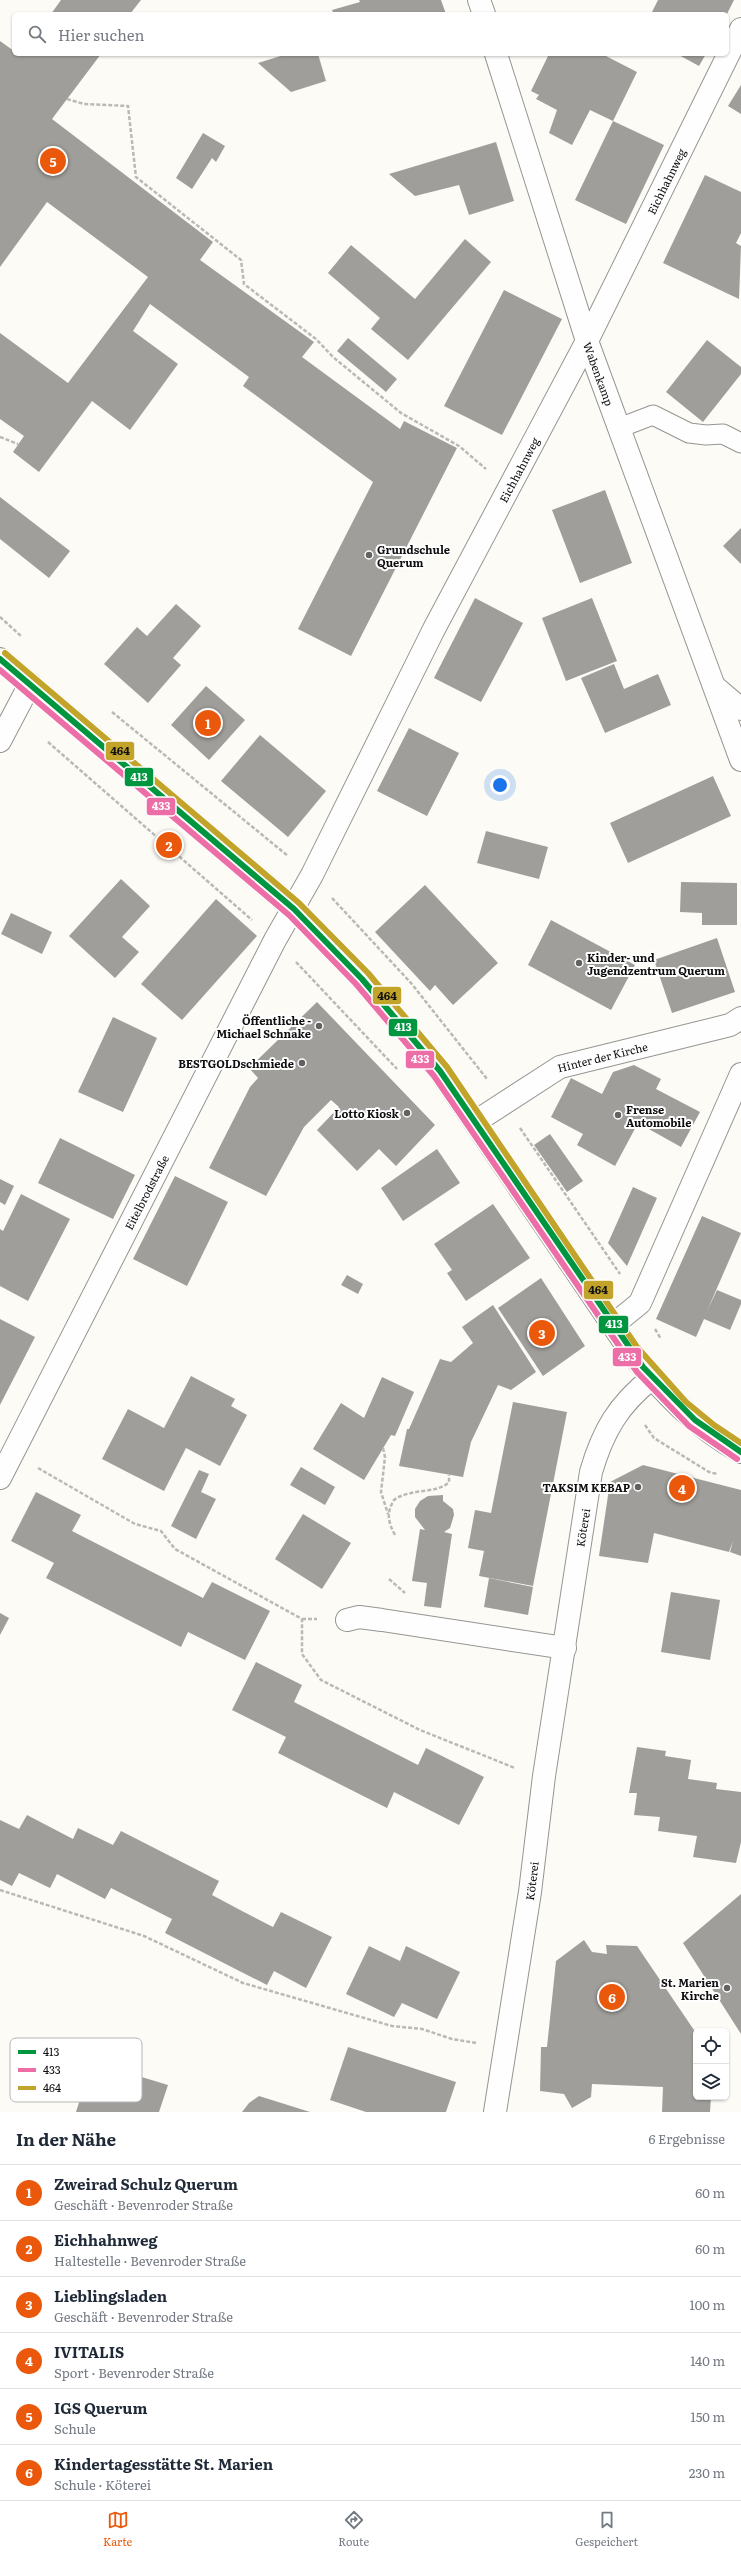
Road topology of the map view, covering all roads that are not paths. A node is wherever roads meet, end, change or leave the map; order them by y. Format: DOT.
graph roads {
  1 [pos="479,0"];
  2 [pos="483,12"];
  3 [pos="741,29"];
  4 [pos="729,53"];
  5 [pos="497,56"];
  6 [pos="728,56"];
  7 [pos="587,341"];
  8 [pos="619,428"];
  9 [pos="741,443"];
  10 [pos="0,659"];
  11 [pos="30,684"];
  12 [pos="716,688"];
  13 [pos="741,709"];
  14 [pos="0,741"];
  15 [pos="741,760"];
  16 [pos="294,909"];
  17 [pos="741,1018"];
  18 [pos="741,1074"];
  19 [pos="475,1122"];
  20 [pos="613,1325"];
  21 [pos="652,1378"];
  22 [pos="741,1452"];
  23 [pos="0,1478"];
  24 [pos="347,1620"];
  25 [pos="565,1648"];
  26 [pos="495,2112"];
  1 -- 2 [label="street"];
  3 -- 4 [label="street, Eichhahnweg"];
  5 -- 7 [label="street, Wabenkamp"];
  6 -- 7 [label="street, Eichhahnweg"];
  7 -- 8 [label="street, Wabenkamp"];
  7 -- 16 [label="street, Eichhahnweg"];
  8 -- 9 [label="lane"];
  8 -- 12 [label="street, Wabenkamp"];
  10 -- 11 [label="main road"];
  11 -- 14 [label="street"];
  11 -- 16 [label="main road"];
  12 -- 13 [label="street"];
  12 -- 15 [label="street"];
  16 -- 19 [label="main road"];
  16 -- 23 [label="street, Eitelbrodstraße"];
  17 -- 19 [label="street, Hinter der Kirche"];
  18 -- 20 [label="street"];
  19 -- 20 [label="main road"];
  20 -- 21 [label="main road"];
  21 -- 22 [label="main road"];
  21 -- 25 [label="street, Köterei"];
  24 -- 25 [label="street"];
  25 -- 26 [label="street, Köterei"];
}
